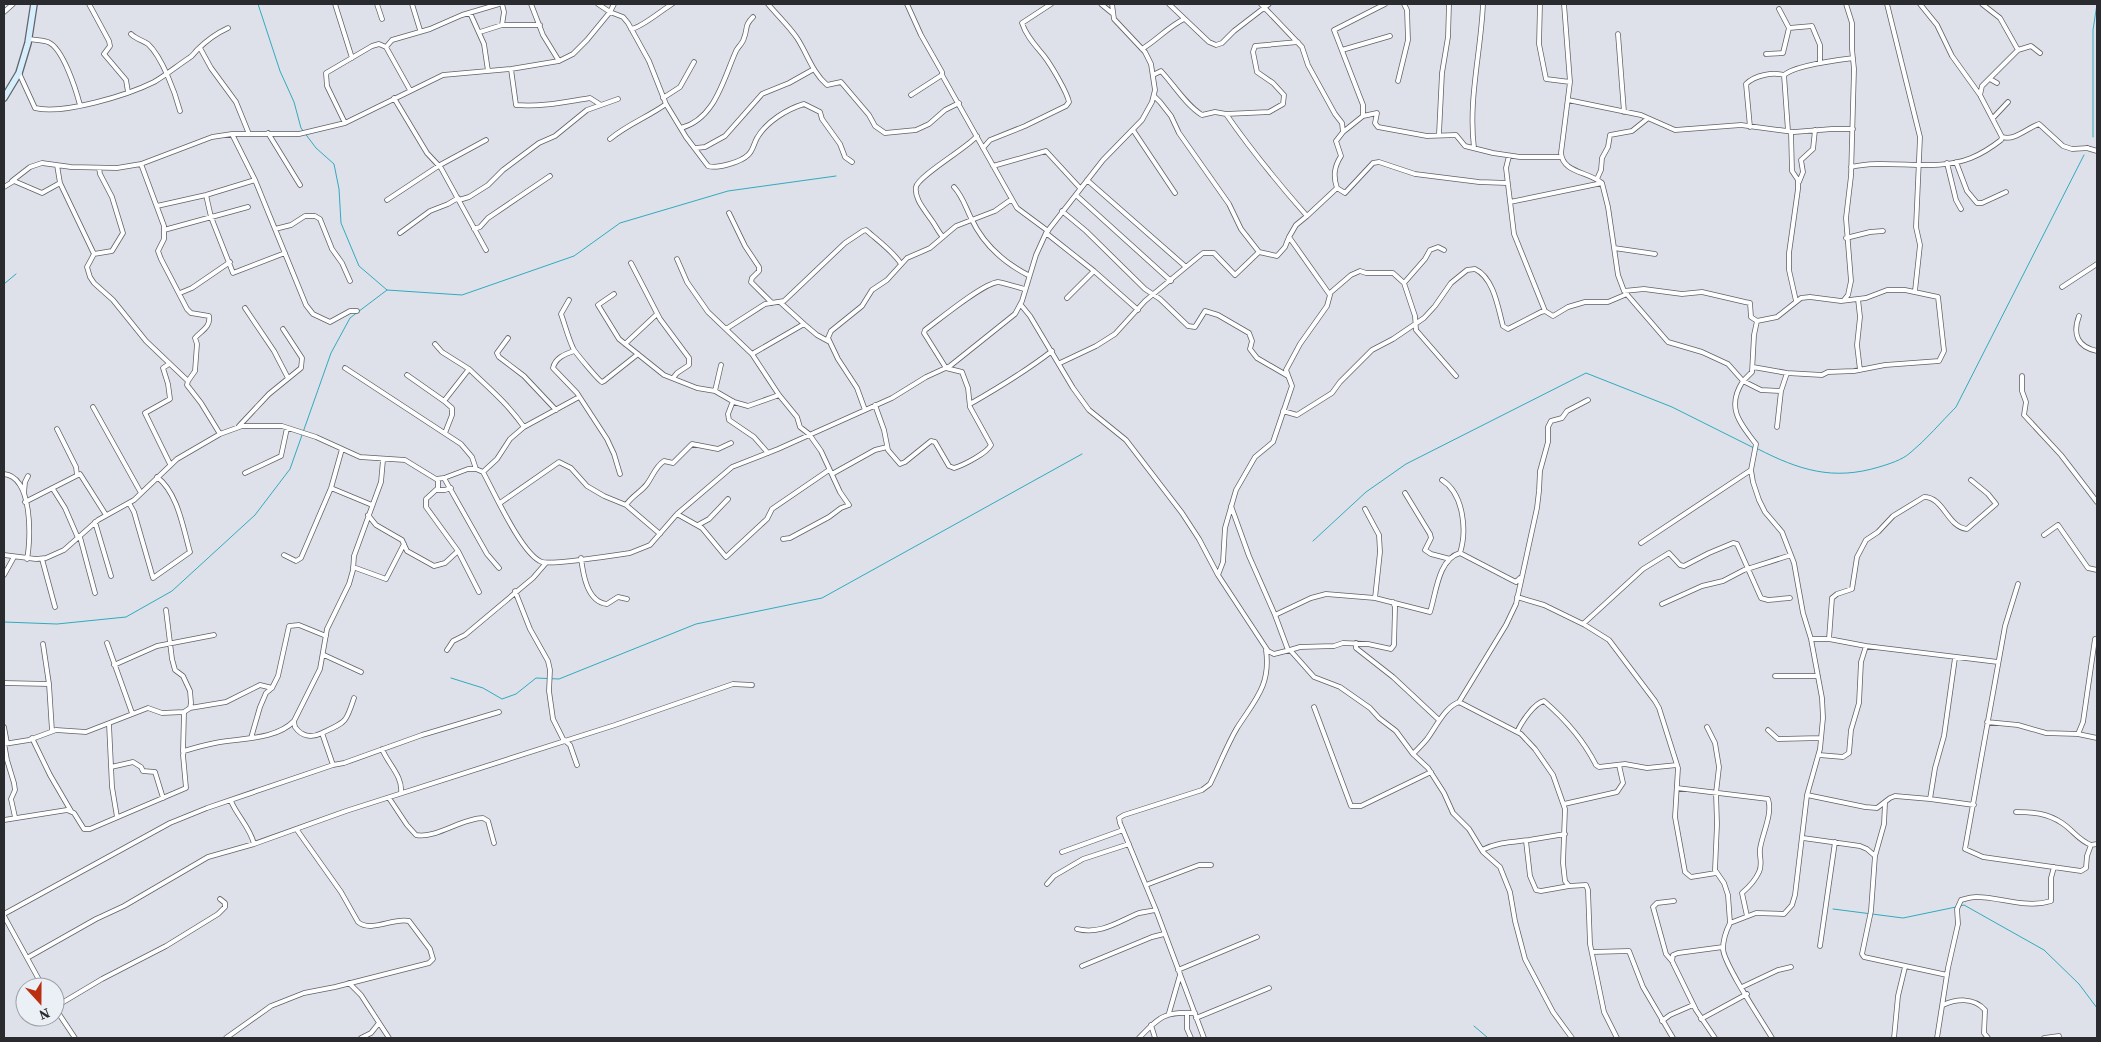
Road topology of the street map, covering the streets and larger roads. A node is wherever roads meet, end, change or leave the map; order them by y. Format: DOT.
graph roads {
  1 [pos="13,4"];
  2 [pos="34,4"];
  3 [pos="89,4"];
  4 [pos="335,4"];
  5 [pos="377,4"];
  6 [pos="412,4"];
  7 [pos="501,4"];
  8 [pos="531,4"];
  9 [pos="598,4"];
  10 [pos="614,4"];
  11 [pos="671,4"];
  12 [pos="768,4"];
  13 [pos="907,4"];
  14 [pos="1051,4"];
  15 [pos="1101,4"];
  16 [pos="1112,4"];
  17 [pos="1169,4"];
  18 [pos="1269,4"];
  19 [pos="1385,4"];
  20 [pos="1404,4"];
  21 [pos="1449,4"];
  22 [pos="1483,4"];
  23 [pos="1540,4"];
  24 [pos="1564,4"];
  25 [pos="1846,4"];
  26 [pos="1887,4"];
  27 [pos="1920,4"];
  28 [pos="1982,4"];
  29 [pos="1262,5"];
  30 [pos="1779,9"];
  31 [pos="4,12"];
  32 [pos="610,12"];
  33 [pos="470,13"];
  34 [pos="1112,14"];
  35 [pos="753,17"];
  36 [pos="1184,19"];
  37 [pos="382,20"];
  38 [pos="540,25"];
  39 [pos="502,26"];
  40 [pos="228,28"];
  41 [pos="1789,28"];
  42 [pos="631,29"];
  43 [pos="420,30"];
  44 [pos="480,32"];
  45 [pos="131,34"];
  46 [pos="1618,34"];
  47 [pos="1390,36"];
  48 [pos="28,40"];
  49 [pos="1298,42"];
  50 [pos="386,47"];
  51 [pos="200,48"];
  52 [pos="1142,49"];
  53 [pos="1342,50"];
  54 [pos="2018,50"];
  55 [pos="2040,53"];
  56 [pos="1766,54"];
  57 [pos="352,58"];
  58 [pos="1853,58"];
  59 [pos="559,61"];
  60 [pos="694,62"];
  61 [pos="1820,63"];
  62 [pos="510,69"];
  63 [pos="814,69"];
  64 [pos="488,71"];
  65 [pos="19,74"];
  66 [pos="166,74"];
  67 [pos="942,75"];
  68 [pos="1153,75"];
  69 [pos="1784,75"];
  70 [pos="1990,79"];
  71 [pos="1398,81"];
  72 [pos="1570,82"];
  73 [pos="1997,83"];
  74 [pos="410,90"];
  75 [pos="128,92"];
  76 [pos="911,95"];
  77 [pos="1980,95"];
  78 [pos="1154,96"];
  79 [pos="4,98"];
  80 [pos="394,98"];
  81 [pos="618,98"];
  82 [pos="663,98"];
  83 [pos="1568,100"];
  84 [pos="2008,102"];
  85 [pos="959,103"];
  86 [pos="666,104"];
  87 [pos="80,105"];
  88 [pos="602,105"];
  89 [pos="180,111"];
  90 [pos="1624,112"];
  91 [pos="1226,114"];
  92 [pos="1363,116"];
  93 [pos="1993,118"];
  94 [pos="1647,119"];
  95 [pos="345,123"];
  96 [pos="1750,126"];
  97 [pos="681,128"];
  98 [pos="1853,129"];
  99 [pos="1133,130"];
  100 [pos="1815,130"];
  101 [pos="1790,131"];
  102 [pos="1344,132"];
  103 [pos="268,133"];
  104 [pos="232,134"];
  105 [pos="249,134"];
  106 [pos="1439,134"];
  107 [pos="977,136"];
  108 [pos="2002,137"];
  109 [pos="610,139"];
  110 [pos="486,140"];
  111 [pos="696,148"];
  112 [pos="984,148"];
  113 [pos="1474,148"];
  114 [pos="2097,151"];
  115 [pos="1509,156"];
  116 [pos="1561,157"];
  117 [pos="852,162"];
  118 [pos="1956,162"];
  119 [pos="1947,163"];
  120 [pos="141,164"];
  121 [pos="56,165"];
  122 [pos="440,165"];
  123 [pos="1918,165"];
  124 [pos="993,166"];
  125 [pos="1851,167"];
  126 [pos="99,168"];
  127 [pos="550,176"];
  128 [pos="1597,179"];
  129 [pos="255,180"];
  130 [pos="1087,180"];
  131 [pos="12,182"];
  132 [pos="60,183"];
  133 [pos="1507,183"];
  134 [pos="1602,183"];
  135 [pos="300,185"];
  136 [pos="4,187"];
  137 [pos="954,188"];
  138 [pos="1080,188"];
  139 [pos="1337,188"];
  140 [pos="1798,189"];
  141 [pos="2006,192"];
  142 [pos="1175,193"];
  143 [pos="206,195"];
  144 [pos="1076,195"];
  145 [pos="458,199"];
  146 [pos="387,200"];
  147 [pos="1013,201"];
  148 [pos="1510,202"];
  149 [pos="157,206"];
  150 [pos="248,207"];
  151 [pos="1961,209"];
  152 [pos="1062,212"];
  153 [pos="729,213"];
  154 [pos="1307,216"];
  155 [pos="211,217"];
  156 [pos="972,221"];
  157 [pos="274,229"];
  158 [pos="474,229"];
  159 [pos="164,230"];
  160 [pos="1883,231"];
  161 [pos="1047,232"];
  162 [pos="400,233"];
  163 [pos="943,237"];
  164 [pos="1289,237"];
  165 [pos="1846,238"];
  166 [pos="1614,248"];
  167 [pos="486,250"];
  168 [pos="1444,250"];
  169 [pos="1259,252"];
  170 [pos="285,253"];
  171 [pos="94,254"];
  172 [pos="1655,254"];
  173 [pos="676,259"];
  174 [pos="230,262"];
  175 [pos="631,263"];
  176 [pos="901,264"];
  177 [pos="2097,264"];
  178 [pos="1186,267"];
  179 [pos="1094,271"];
  180 [pos="1028,275"];
  181 [pos="350,281"];
  182 [pos="1171,281"];
  183 [pos="1404,283"];
  184 [pos="2062,287"];
  185 [pos="1024,290"];
  186 [pos="1915,291"];
  187 [pos="1626,292"];
  188 [pos="180,293"];
  189 [pos="614,294"];
  190 [pos="1153,294"];
  191 [pos="1330,294"];
  192 [pos="1067,298"];
  193 [pos="1858,299"];
  194 [pos="569,300"];
  195 [pos="1844,300"];
  196 [pos="1796,301"];
  197 [pos="772,303"];
  198 [pos="781,303"];
  199 [pos="1020,305"];
  200 [pos="245,308"];
  201 [pos="1138,310"];
  202 [pos="357,311"];
  203 [pos="1545,311"];
  204 [pos="657,314"];
  205 [pos="2080,316"];
  206 [pos="1757,321"];
  207 [pos="804,324"];
  208 [pos="1415,324"];
  209 [pos="283,329"];
  210 [pos="726,329"];
  211 [pos="508,338"];
  212 [pos="829,342"];
  213 [pos="435,344"];
  214 [pos="625,344"];
  215 [pos="574,351"];
  216 [pos="1052,351"];
  217 [pos="2097,351"];
  218 [pos="638,354"];
  219 [pos="752,354"];
  220 [pos="1060,363"];
  221 [pos="169,364"];
  222 [pos="722,365"];
  223 [pos="1753,367"];
  224 [pos="345,368"];
  225 [pos="946,368"];
  226 [pos="469,369"];
  227 [pos="1860,370"];
  228 [pos="1787,373"];
  229 [pos="407,375"];
  230 [pos="1288,376"];
  231 [pos="1456,376"];
  232 [pos="2022,376"];
  233 [pos="288,378"];
  234 [pos="673,378"];
  235 [pos="188,381"];
  236 [pos="1743,381"];
  237 [pos="715,391"];
  238 [pos="1781,391"];
  239 [pos="779,395"];
  240 [pos="579,398"];
  241 [pos="1588,400"];
  242 [pos="444,401"];
  243 [pos="733,401"];
  244 [pos="970,404"];
  245 [pos="875,405"];
  246 [pos="93,407"];
  247 [pos="556,410"];
  248 [pos="865,410"];
  249 [pos="1283,411"];
  250 [pos="237,427"];
  251 [pos="524,427"];
  252 [pos="1777,427"];
  253 [pos="287,428"];
  254 [pos="57,429"];
  255 [pos="445,433"];
  256 [pos="220,434"];
  257 [pos="809,434"];
  258 [pos="732,444"];
  259 [pos="887,447"];
  260 [pos="342,449"];
  261 [pos="768,453"];
  262 [pos="383,460"];
  263 [pos="170,464"];
  264 [pos="476,469"];
  265 [pos="1751,470"];
  266 [pos="483,472"];
  267 [pos="831,472"];
  268 [pos="245,473"];
  269 [pos="4,474"];
  270 [pos="620,474"];
  271 [pos="77,475"];
  272 [pos="28,476"];
  273 [pos="157,477"];
  274 [pos="444,478"];
  275 [pos="438,480"];
  276 [pos="1442,480"];
  277 [pos="1972,480"];
  278 [pos="331,488"];
  279 [pos="450,488"];
  280 [pos="53,489"];
  281 [pos="437,490"];
  282 [pos="24,493"];
  283 [pos="141,494"];
  284 [pos="1404,494"];
  285 [pos="728,499"];
  286 [pos="25,502"];
  287 [pos="2097,502"];
  288 [pos="129,503"];
  289 [pos="500,503"];
  290 [pos="372,505"];
  291 [pos="626,505"];
  292 [pos="1231,506"];
  293 [pos="1365,509"];
  294 [pos="677,514"];
  295 [pos="106,515"];
  296 [pos="368,515"];
  297 [pos="95,522"];
  298 [pos="698,525"];
  299 [pos="660,534"];
  300 [pos="2044,535"];
  301 [pos="79,537"];
  302 [pos="783,539"];
  303 [pos="1641,543"];
  304 [pos="404,544"];
  305 [pos="458,551"];
  306 [pos="1460,553"];
  307 [pos="4,555"];
  308 [pos="284,555"];
  309 [pos="1791,555"];
  310 [pos="14,557"];
  311 [pos="581,558"];
  312 [pos="27,559"];
  313 [pos="42,559"];
  314 [pos="1450,559"];
  315 [pos="546,563"];
  316 [pos="353,567"];
  317 [pos="499,568"];
  318 [pos="1750,568"];
  319 [pos="2097,570"];
  320 [pos="4,575"];
  321 [pos="1218,575"];
  322 [pos="111,576"];
  323 [pos="1520,578"];
  324 [pos="2018,584"];
  325 [pos="516,591"];
  326 [pos="479,592"];
  327 [pos="94,593"];
  328 [pos="1517,597"];
  329 [pos="1375,598"];
  330 [pos="1790,598"];
  331 [pos="627,599"];
  332 [pos="1393,602"];
  333 [pos="1662,604"];
  334 [pos="55,607"];
  335 [pos="166,610"];
  336 [pos="1275,614"];
  337 [pos="1583,624"];
  338 [pos="214,635"];
  339 [pos="326,636"];
  340 [pos="1811,639"];
  341 [pos="1829,639"];
  342 [pos="2094,639"];
  343 [pos="107,643"];
  344 [pos="170,643"];
  345 [pos="1356,643"];
  346 [pos="43,644"];
  347 [pos="1866,646"];
  348 [pos="1265,648"];
  349 [pos="447,650"];
  350 [pos="1289,650"];
  351 [pos="324,655"];
  352 [pos="1955,658"];
  353 [pos="1998,662"];
  354 [pos="114,664"];
  355 [pos="361,672"];
  356 [pos="1776,676"];
  357 [pos="1818,676"];
  358 [pos="4,683"];
  359 [pos="49,684"];
  360 [pos="752,685"];
  361 [pos="272,688"];
  362 [pos="354,698"];
  363 [pos="1460,702"];
  364 [pos="1314,707"];
  365 [pos="190,708"];
  366 [pos="184,712"];
  367 [pos="499,712"];
  368 [pos="132,713"];
  369 [pos="1439,720"];
  370 [pos="294,721"];
  371 [pos="1987,722"];
  372 [pos="108,724"];
  373 [pos="4,727"];
  374 [pos="1707,727"];
  375 [pos="1768,730"];
  376 [pos="52,731"];
  377 [pos="1517,732"];
  378 [pos="322,733"];
  379 [pos="2078,734"];
  380 [pos="32,738"];
  381 [pos="251,738"];
  382 [pos="1822,738"];
  383 [pos="2097,738"];
  384 [pos="565,740"];
  385 [pos="5,743"];
  386 [pos="382,748"];
  387 [pos="183,752"];
  388 [pos="1413,754"];
  389 [pos="1819,755"];
  390 [pos="333,764"];
  391 [pos="577,765"];
  392 [pos="1619,765"];
  393 [pos="1677,765"];
  394 [pos="111,767"];
  395 [pos="1430,772"];
  396 [pos="1676,788"];
  397 [pos="401,793"];
  398 [pos="1716,793"];
  399 [pos="1808,795"];
  400 [pos="163,798"];
  401 [pos="389,798"];
  402 [pos="1930,799"];
  403 [pos="231,801"];
  404 [pos="1885,803"];
  405 [pos="1564,804"];
  406 [pos="1974,805"];
  407 [pos="72,812"];
  408 [pos="2016,812"];
  409 [pos="15,817"];
  410 [pos="118,817"];
  411 [pos="4,820"];
  412 [pos="297,830"];
  413 [pos="1123,830"];
  414 [pos="1565,834"];
  415 [pos="1803,838"];
  416 [pos="1526,840"];
  417 [pos="1835,842"];
  418 [pos="494,843"];
  419 [pos="254,844"];
  420 [pos="1129,844"];
  421 [pos="2097,844"];
  422 [pos="2091,845"];
  423 [pos="1482,850"];
  424 [pos="1062,852"];
  425 [pos="1875,856"];
  426 [pos="1211,865"];
  427 [pos="2054,867"];
  428 [pos="1716,873"];
  429 [pos="1047,884"];
  430 [pos="1146,885"];
  431 [pos="1569,886"];
  432 [pos="220,898"];
  433 [pos="1674,901"];
  434 [pos="1156,910"];
  435 [pos="4,915"];
  436 [pos="1747,916"];
  437 [pos="1730,922"];
  438 [pos="1077,929"];
  439 [pos="1164,934"];
  440 [pos="1257,937"];
  441 [pos="1820,946"];
  442 [pos="1723,947"];
  443 [pos="1592,952"];
  444 [pos="27,958"];
  445 [pos="1672,961"];
  446 [pos="1082,966"];
  447 [pos="1791,967"];
  448 [pos="1905,967"];
  449 [pos="1178,970"];
  450 [pos="1180,975"];
  451 [pos="1947,975"];
  452 [pos="37,977"];
  453 [pos="350,983"];
  454 [pos="1742,987"];
  455 [pos="1269,988"];
  456 [pos="1746,994"];
  457 [pos="65,1002"];
  458 [pos="1693,1005"];
  459 [pos="1943,1005"];
  460 [pos="1187,1013"];
  461 [pos="1169,1014"];
  462 [pos="1196,1015"];
  463 [pos="1701,1019"];
  464 [pos="1662,1021"];
  465 [pos="65,1023"];
  466 [pos="379,1023"];
  467 [pos="1151,1025"];
  468 [pos="2059,1036"];
  469 [pos="75,1038"];
  470 [pos="226,1038"];
  471 [pos="361,1038"];
  472 [pos="389,1038"];
  473 [pos="1139,1038"];
  474 [pos="1155,1038"];
  475 [pos="1191,1038"];
  476 [pos="1204,1038"];
  477 [pos="1572,1038"];
  478 [pos="1617,1038"];
  479 [pos="1673,1038"];
  480 [pos="1715,1038"];
  481 [pos="1772,1038"];
  482 [pos="1894,1038"];
  483 [pos="1937,1038"];
  484 [pos="1988,1038"];
  485 [pos="2044,1038"];
  1 -- 31 [label="street"];
  2 -- 48 [label="street"];
  3 -- 75 [label="street"];
  4 -- 57 [label="street"];
  5 -- 37 [label="street"];
  6 -- 43 [label="street"];
  7 -- 33 [label="street"];
  7 -- 39 [label="street"];
  8 -- 38 [label="street"];
  9 -- 32 [label="street"];
  10 -- 32 [label="street"];
  11 -- 42 [label="street"];
  12 -- 63 [label="street"];
  13 -- 67 [label="street"];
  14 -- 112 [label="street"];
  15 -- 34 [label="street"];
  16 -- 34 [label="street"];
  17 -- 36 [label="street"];
  18 -- 29 [label="street"];
  19 -- 53 [label="street"];
  20 -- 71 [label="street"];
  21 -- 106 [label="street"];
  22 -- 113 [label="street"];
  23 -- 72 [label="street"];
  24 -- 72 [label="street"];
  25 -- 58 [label="street"];
  26 -- 123 [label="street"];
  27 -- 77 [label="street"];
  28 -- 54 [label="street"];
  29 -- 36 [label="street"];
  29 -- 49 [label="street"];
  30 -- 41 [label="street"];
  32 -- 42 [label="street"];
  32 -- 59 [label="street"];
  33 -- 43 [label="street"];
  33 -- 44 [label="street"];
  34 -- 52 [label="street"];
  35 -- 97 [label="street"];
  36 -- 52 [label="street"];
  38 -- 39 [label="street"];
  38 -- 59 [label="street"];
  39 -- 44 [label="street"];
  40 -- 51 [label="street"];
  41 -- 56 [label="street"];
  41 -- 61 [label="street"];
  42 -- 82 [label="street"];
  43 -- 50 [label="street"];
  44 -- 64 [label="street"];
  45 -- 66 [label="street"];
  46 -- 90 [label="street"];
  47 -- 53 [label="street"];
  48 -- 65 [label="street"];
  48 -- 87 [label="street"];
  49 -- 91 [label="street"];
  49 -- 102 [label="street"];
  50 -- 57 [label="street"];
  50 -- 74 [label="street"];
  51 -- 66 [label="street"];
  51 -- 105 [label="street"];
  52 -- 68 [label="street"];
  53 -- 92 [label="street"];
  54 -- 55 [label="street"];
  54 -- 70 [label="street"];
  57 -- 95 [label="street"];
  58 -- 61 [label="street"];
  58 -- 98 [label="street"];
  59 -- 62 [label="street"];
  60 -- 82 [label="street"];
  61 -- 69 [label="street"];
  62 -- 64 [label="street"];
  62 -- 88 [label="street"];
  63 -- 85 [label="street"];
  63 -- 111 [label="street"];
  64 -- 74 [label="street"];
  65 -- 79 [label="street"];
  65 -- 87 [label="street"];
  66 -- 75 [label="street"];
  66 -- 89 [label="street"];
  67 -- 76 [label="street"];
  67 -- 85 [label="street"];
  68 -- 78 [label="street"];
  68 -- 91 [label="street"];
  69 -- 96 [label="street"];
  69 -- 101 [label="street"];
  70 -- 73 [label="street"];
  70 -- 77 [label="street"];
  72 -- 83 [label="street"];
  74 -- 80 [label="street"];
  75 -- 87 [label="street"];
  77 -- 93 [label="street"];
  78 -- 99 [label="street"];
  78 -- 169 [label="street"];
  80 -- 95 [label="street"];
  80 -- 122 [label="street"];
  81 -- 88 [label="street"];
  82 -- 86 [label="street"];
  83 -- 90 [label="street"];
  83 -- 116 [label="street"];
  84 -- 93 [label="street"];
  85 -- 107 [label="street"];
  86 -- 97 [label="street"];
  86 -- 109 [label="street"];
  88 -- 145 [label="street"];
  90 -- 94 [label="street"];
  91 -- 154 [label="street"];
  92 -- 102 [label="street"];
  92 -- 106 [label="street"];
  93 -- 108 [label="street"];
  94 -- 96 [label="street"];
  94 -- 128 [label="street"];
  95 -- 103 [label="street"];
  96 -- 101 [label="street"];
  97 -- 111 [label="street"];
  98 -- 100 [label="street"];
  98 -- 125 [label="street"];
  99 -- 130 [label="street"];
  99 -- 142 [label="street"];
  100 -- 101 [label="street"];
  100 -- 140 [label="street"];
  101 -- 140 [label="street"];
  102 -- 139 [label="street"];
  103 -- 105 [label="street"];
  103 -- 135 [label="street"];
  104 -- 105 [label="street"];
  104 -- 120 [label="street"];
  104 -- 129 [label="street"];
  106 -- 113 [label="street"];
  107 -- 112 [label="street"];
  107 -- 163 [label="street"];
  108 -- 114 [label="street"];
  108 -- 118 [label="street"];
  110 -- 122 [label="street"];
  111 -- 117 [label="street"];
  112 -- 124 [label="street"];
  113 -- 115 [label="street"];
  115 -- 116 [label="street"];
  115 -- 133 [label="street"];
  116 -- 128 [label="street"];
  118 -- 119 [label="street"];
  118 -- 141 [label="street"];
  119 -- 123 [label="street"];
  119 -- 151 [label="street"];
  120 -- 126 [label="street"];
  120 -- 149 [label="street"];
  121 -- 126 [label="street"];
  121 -- 131 [label="street"];
  121 -- 132 [label="street"];
  122 -- 145 [label="street"];
  122 -- 146 [label="street"];
  123 -- 125 [label="street"];
  123 -- 186 [label="street"];
  124 -- 138 [label="street"];
  124 -- 147 [label="street"];
  125 -- 165 [label="street"];
  126 -- 171 [label="street"];
  127 -- 158 [label="street"];
  128 -- 134 [label="street"];
  129 -- 143 [label="street"];
  129 -- 157 [label="street"];
  130 -- 138 [label="street"];
  130 -- 178 [label="street"];
  131 -- 132 [label="street"];
  131 -- 136 [label="street"];
  132 -- 171 [label="street"];
  133 -- 139 [label="street"];
  133 -- 148 [label="street"];
  134 -- 148 [label="street"];
  134 -- 166 [label="street"];
  137 -- 156 [label="street"];
  138 -- 144 [label="street"];
  139 -- 154 [label="street"];
  140 -- 196 [label="street"];
  143 -- 149 [label="street"];
  143 -- 155 [label="street"];
  144 -- 152 [label="street"];
  144 -- 182 [label="street"];
  145 -- 158 [label="street"];
  145 -- 162 [label="street"];
  147 -- 156 [label="street"];
  147 -- 161 [label="street"];
  148 -- 203 [label="street"];
  149 -- 159 [label="street"];
  150 -- 155 [label="street"];
  152 -- 161 [label="street"];
  152 -- 190 [label="street"];
  153 -- 197 [label="street"];
  154 -- 164 [label="street"];
  155 -- 159 [label="street"];
  155 -- 174 [label="street"];
  156 -- 163 [label="street"];
  156 -- 180 [label="street"];
  157 -- 170 [label="street"];
  157 -- 181 [label="street"];
  158 -- 167 [label="street"];
  159 -- 188 [label="street"];
  160 -- 165 [label="street"];
  161 -- 179 [label="street"];
  161 -- 180 [label="street"];
  163 -- 176 [label="street"];
  164 -- 169 [label="street"];
  164 -- 191 [label="street"];
  165 -- 195 [label="street"];
  166 -- 172 [label="street"];
  166 -- 187 [label="street"];
  168 -- 183 [label="street"];
  169 -- 178 [label="street"];
  170 -- 174 [label="street"];
  170 -- 202 [label="street"];
  171 -- 221 [label="street"];
  173 -- 210 [label="street"];
  174 -- 188 [label="street"];
  175 -- 204 [label="street"];
  176 -- 198 [label="street"];
  176 -- 212 [label="street"];
  177 -- 184 [label="street"];
  178 -- 182 [label="street"];
  179 -- 192 [label="street"];
  179 -- 201 [label="street"];
  180 -- 185 [label="street"];
  182 -- 190 [label="street"];
  183 -- 191 [label="street"];
  183 -- 208 [label="street"];
  185 -- 199 [label="street"];
  185 -- 225 [label="street"];
  186 -- 193 [label="street"];
  186 -- 227 [label="street"];
  187 -- 203 [label="street"];
  187 -- 206 [label="street"];
  187 -- 236 [label="street"];
  188 -- 235 [label="street"];
  189 -- 214 [label="street"];
  190 -- 201 [label="street"];
  190 -- 230 [label="street"];
  191 -- 230 [label="street"];
  193 -- 195 [label="street"];
  193 -- 227 [label="street"];
  194 -- 215 [label="street"];
  195 -- 196 [label="street"];
  196 -- 206 [label="street"];
  197 -- 198 [label="street"];
  197 -- 210 [label="street"];
  198 -- 207 [label="street"];
  199 -- 216 [label="street"];
  199 -- 225 [label="street"];
  200 -- 233 [label="street"];
  201 -- 220 [label="street"];
  203 -- 208 [label="street"];
  204 -- 214 [label="street"];
  204 -- 234 [label="street"];
  205 -- 217 [label="street"];
  206 -- 223 [label="street"];
  207 -- 212 [label="street"];
  207 -- 219 [label="street"];
  208 -- 231 [label="street"];
  208 -- 249 [label="street"];
  209 -- 233 [label="street"];
  210 -- 219 [label="street"];
  211 -- 247 [label="street"];
  212 -- 248 [label="street"];
  213 -- 226 [label="street"];
  214 -- 218 [label="street"];
  215 -- 218 [label="street"];
  215 -- 240 [label="street"];
  216 -- 220 [label="street"];
  216 -- 244 [label="street"];
  218 -- 234 [label="street"];
  219 -- 239 [label="street"];
  220 -- 321 [label="street"];
  221 -- 235 [label="street"];
  221 -- 263 [label="street"];
  222 -- 237 [label="street"];
  223 -- 228 [label="street"];
  223 -- 236 [label="street"];
  224 -- 255 [label="street"];
  225 -- 244 [label="street"];
  225 -- 245 [label="street"];
  226 -- 242 [label="street"];
  226 -- 251 [label="street"];
  227 -- 228 [label="street"];
  228 -- 238 [label="street"];
  229 -- 242 [label="street"];
  230 -- 249 [label="street"];
  232 -- 287 [label="street"];
  233 -- 250 [label="street"];
  234 -- 237 [label="street"];
  235 -- 256 [label="street"];
  236 -- 238 [label="street"];
  236 -- 265 [label="street"];
  237 -- 243 [label="street"];
  238 -- 252 [label="street"];
  239 -- 243 [label="street"];
  239 -- 257 [label="street"];
  240 -- 247 [label="street"];
  240 -- 270 [label="street"];
  241 -- 323 [label="street"];
  242 -- 255 [label="street"];
  243 -- 261 [label="street"];
  244 -- 259 [label="street"];
  245 -- 248 [label="street"];
  245 -- 259 [label="street"];
  246 -- 283 [label="street"];
  247 -- 251 [label="street"];
  248 -- 257 [label="street"];
  249 -- 292 [label="street"];
  250 -- 253 [label="street"];
  250 -- 256 [label="street"];
  251 -- 266 [label="street"];
  253 -- 260 [label="street"];
  253 -- 268 [label="street"];
  254 -- 271 [label="street"];
  255 -- 264 [label="street"];
  256 -- 263 [label="street"];
  257 -- 261 [label="street"];
  257 -- 267 [label="street"];
  258 -- 291 [label="street"];
  259 -- 267 [label="street"];
  260 -- 262 [label="street"];
  260 -- 278 [label="street"];
  261 -- 294 [label="street"];
  262 -- 275 [label="street"];
  262 -- 290 [label="street"];
  263 -- 273 [label="street"];
  264 -- 266 [label="street"];
  264 -- 274 [label="street"];
  265 -- 303 [label="street"];
  265 -- 309 [label="street"];
  266 -- 289 [label="street"];
  267 -- 298 [label="street"];
  267 -- 302 [label="street"];
  269 -- 282 [label="street"];
  271 -- 280 [label="street"];
  271 -- 295 [label="street"];
  272 -- 282 [label="street"];
  273 -- 283 [label="street"];
  273 -- 288 [label="street"];
  274 -- 275 [label="street"];
  274 -- 279 [label="street"];
  275 -- 281 [label="street"];
  276 -- 306 [label="street"];
  277 -- 341 [label="street"];
  278 -- 290 [label="street"];
  278 -- 308 [label="street"];
  279 -- 281 [label="street"];
  279 -- 317 [label="street"];
  280 -- 286 [label="street"];
  280 -- 301 [label="street"];
  281 -- 305 [label="street"];
  282 -- 286 [label="street"];
  283 -- 288 [label="street"];
  284 -- 314 [label="street"];
  285 -- 298 [label="street"];
  286 -- 312 [label="street"];
  288 -- 295 [label="street"];
  289 -- 291 [label="street"];
  289 -- 315 [label="street"];
  290 -- 296 [label="street"];
  291 -- 299 [label="street"];
  292 -- 321 [label="street"];
  292 -- 336 [label="street"];
  293 -- 329 [label="street"];
  294 -- 298 [label="street"];
  294 -- 299 [label="street"];
  295 -- 297 [label="street"];
  296 -- 304 [label="street"];
  296 -- 316 [label="street"];
  297 -- 301 [label="street"];
  297 -- 322 [label="street"];
  299 -- 311 [label="street"];
  300 -- 319 [label="street"];
  301 -- 313 [label="street"];
  301 -- 327 [label="street"];
  304 -- 305 [label="street"];
  304 -- 316 [label="street"];
  305 -- 326 [label="street"];
  306 -- 314 [label="street"];
  306 -- 323 [label="street"];
  307 -- 310 [label="street"];
  309 -- 318 [label="street"];
  309 -- 340 [label="street"];
  310 -- 312 [label="street"];
  310 -- 320 [label="street"];
  311 -- 315 [label="street"];
  311 -- 331 [label="street"];
  312 -- 313 [label="street"];
  313 -- 334 [label="street"];
  314 -- 332 [label="street"];
  315 -- 325 [label="street"];
  316 -- 339 [label="street"];
  318 -- 330 [label="street"];
  318 -- 333 [label="street"];
  318 -- 337 [label="street"];
  321 -- 348 [label="street"];
  323 -- 328 [label="street"];
  324 -- 353 [label="street"];
  325 -- 349 [label="street"];
  325 -- 384 [label="street"];
  328 -- 337 [label="street"];
  328 -- 363 [label="street"];
  329 -- 332 [label="street"];
  329 -- 336 [label="street"];
  332 -- 345 [label="street"];
  335 -- 344 [label="street"];
  336 -- 350 [label="street"];
  337 -- 393 [label="street"];
  338 -- 344 [label="street"];
  339 -- 351 [label="street"];
  339 -- 361 [label="street"];
  340 -- 341 [label="street"];
  340 -- 357 [label="street"];
  341 -- 347 [label="street"];
  342 -- 379 [label="street"];
  343 -- 354 [label="street"];
  344 -- 354 [label="street"];
  344 -- 365 [label="street"];
  345 -- 350 [label="street"];
  345 -- 369 [label="street"];
  346 -- 359 [label="street"];
  347 -- 352 [label="street"];
  347 -- 389 [label="street"];
  348 -- 350 [label="street"];
  348 -- 413 [label="street"];
  350 -- 388 [label="street"];
  351 -- 355 [label="street"];
  351 -- 370 [label="street"];
  352 -- 353 [label="street"];
  352 -- 402 [label="street"];
  353 -- 371 [label="street"];
  354 -- 368 [label="street"];
  356 -- 357 [label="street"];
  357 -- 382 [label="street"];
  358 -- 359 [label="street"];
  359 -- 376 [label="street"];
  360 -- 384 [label="street"];
  361 -- 365 [label="street"];
  361 -- 381 [label="street"];
  362 -- 378 [label="street"];
  363 -- 369 [label="street"];
  363 -- 377 [label="street"];
  364 -- 395 [label="street"];
  365 -- 366 [label="street"];
  366 -- 368 [label="street"];
  366 -- 387 [label="street"];
  367 -- 386 [label="street"];
  368 -- 372 [label="street"];
  369 -- 388 [label="street"];
  370 -- 378 [label="street"];
  370 -- 381 [label="street"];
  371 -- 379 [label="street"];
  371 -- 406 [label="street"];
  372 -- 376 [label="street"];
  372 -- 394 [label="street"];
  373 -- 385 [label="street"];
  374 -- 398 [label="street"];
  375 -- 382 [label="street"];
  376 -- 380 [label="street"];
  377 -- 392 [label="street"];
  377 -- 405 [label="street"];
  378 -- 390 [label="street"];
  379 -- 383 [label="street"];
  380 -- 385 [label="street"];
  380 -- 407 [label="street"];
  381 -- 387 [label="street"];
  382 -- 389 [label="street"];
  384 -- 391 [label="street"];
  384 -- 397 [label="street"];
  385 -- 409 [label="street"];
  386 -- 390 [label="street"];
  386 -- 397 [label="street"];
  387 -- 400 [label="street"];
  388 -- 395 [label="street"];
  389 -- 399 [label="street"];
  390 -- 403 [label="street"];
  392 -- 393 [label="street"];
  392 -- 405 [label="street"];
  393 -- 396 [label="street"];
  394 -- 400 [label="street"];
  394 -- 410 [label="street"];
  395 -- 423 [label="street"];
  396 -- 398 [label="street"];
  396 -- 428 [label="street"];
  397 -- 401 [label="street"];
  398 -- 428 [label="street"];
  398 -- 436 [label="street"];
  399 -- 404 [label="street"];
  399 -- 415 [label="street"];
  400 -- 410 [label="street"];
  401 -- 412 [label="street"];
  401 -- 418 [label="street"];
  402 -- 404 [label="street"];
  402 -- 406 [label="street"];
  403 -- 419 [label="street"];
  403 -- 435 [label="street"];
  404 -- 425 [label="street"];
  405 -- 414 [label="street"];
  406 -- 427 [label="street"];
  407 -- 409 [label="street"];
  407 -- 410 [label="street"];
  408 -- 422 [label="street"];
  409 -- 411 [label="street"];
  412 -- 419 [label="street"];
  412 -- 453 [label="street"];
  413 -- 420 [label="street"];
  413 -- 424 [label="street"];
  414 -- 416 [label="street"];
  414 -- 431 [label="street"];
  415 -- 417 [label="street"];
  415 -- 436 [label="street"];
  416 -- 423 [label="street"];
  416 -- 431 [label="street"];
  417 -- 425 [label="street"];
  417 -- 441 [label="street"];
  419 -- 444 [label="street"];
  420 -- 429 [label="street"];
  420 -- 430 [label="street"];
  421 -- 422 [label="street"];
  422 -- 427 [label="street"];
  423 -- 477 [label="street"];
  425 -- 448 [label="street"];
  426 -- 430 [label="street"];
  427 -- 451 [label="street"];
  428 -- 437 [label="street"];
  430 -- 434 [label="street"];
  431 -- 443 [label="street"];
  432 -- 457 [label="street"];
  433 -- 445 [label="street"];
  434 -- 438 [label="street"];
  434 -- 439 [label="street"];
  435 -- 444 [label="street"];
  436 -- 437 [label="street"];
  437 -- 442 [label="street"];
  439 -- 446 [label="street"];
  439 -- 449 [label="street"];
  440 -- 449 [label="street"];
  442 -- 445 [label="street"];
  442 -- 454 [label="street"];
  443 -- 464 [label="street"];
  443 -- 478 [label="street"];
  444 -- 452 [label="street"];
  445 -- 458 [label="street"];
  447 -- 454 [label="street"];
  448 -- 451 [label="street"];
  448 -- 482 [label="street"];
  449 -- 450 [label="street"];
  450 -- 461 [label="street"];
  450 -- 462 [label="street"];
  451 -- 459 [label="street"];
  453 -- 466 [label="street"];
  453 -- 470 [label="street"];
  454 -- 456 [label="street"];
  455 -- 462 [label="street"];
  456 -- 463 [label="street"];
  456 -- 481 [label="street"];
  458 -- 463 [label="street"];
  458 -- 464 [label="street"];
  459 -- 483 [label="street"];
  459 -- 484 [label="street"];
  460 -- 461 [label="street"];
  460 -- 462 [label="street"];
  460 -- 475 [label="street"];
  461 -- 467 [label="street"];
  462 -- 476 [label="street"];
  463 -- 480 [label="street"];
  464 -- 479 [label="street"];
  465 -- 469 [label="street"];
  466 -- 471 [label="street"];
  466 -- 472 [label="street"];
  467 -- 473 [label="street"];
  467 -- 474 [label="street"];
  468 -- 485 [label="street"];
}
